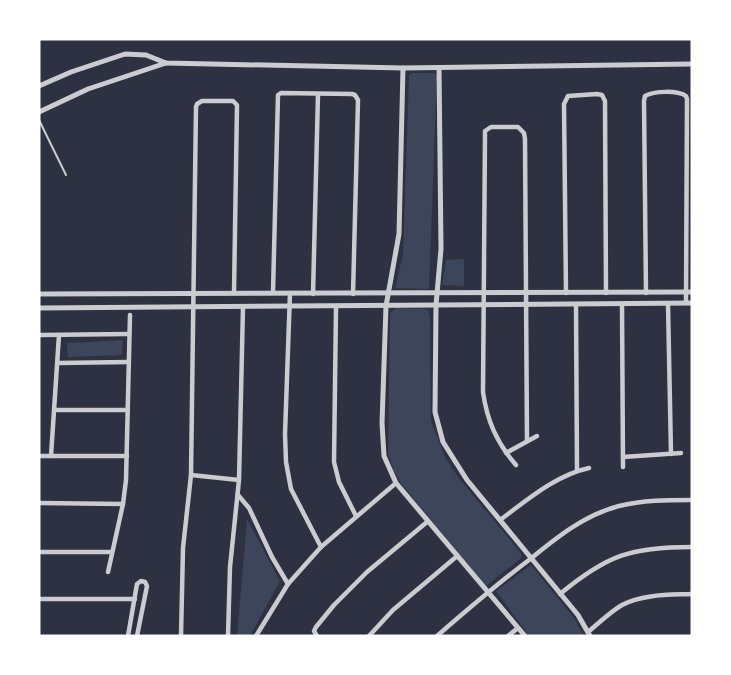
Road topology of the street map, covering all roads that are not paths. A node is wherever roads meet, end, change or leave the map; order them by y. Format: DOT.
graph roads {
  1 [pos="166,63"];
  2 [pos="692,64"];
  3 [pos="403,68"];
  4 [pos="439,68"];
  5 [pos="39,86"];
  6 [pos="318,94"];
  7 [pos="39,112"];
  8 [pos="39,120"];
  9 [pos="66,175"];
  10 [pos="273,292"];
  11 [pos="525,292"];
  12 [pos="646,292"];
  13 [pos="689,292"];
  14 [pos="234,293"];
  15 [pos="290,293"];
  16 [pos="436,293"];
  17 [pos="483,293"];
  18 [pos="566,293"];
  19 [pos="606,293"];
  20 [pos="39,294"];
  21 [pos="194,294"];
  22 [pos="313,294"];
  23 [pos="353,294"];
  24 [pos="387,294"];
  25 [pos="689,303"];
  26 [pos="525,304"];
  27 [pos="622,304"];
  28 [pos="668,304"];
  29 [pos="436,305"];
  30 [pos="482,305"];
  31 [pos="576,305"];
  32 [pos="386,306"];
  33 [pos="194,307"];
  34 [pos="243,307"];
  35 [pos="290,307"];
  36 [pos="336,307"];
  37 [pos="39,308"];
  38 [pos="129,315"];
  39 [pos="129,334"];
  40 [pos="39,335"];
  41 [pos="59,335"];
  42 [pos="129,362"];
  43 [pos="58,363"];
  44 [pos="55,410"];
  45 [pos="128,410"];
  46 [pos="537,436"];
  47 [pos="527,441"];
  48 [pos="506,453"];
  49 [pos="681,453"];
  50 [pos="671,454"];
  51 [pos="39,456"];
  52 [pos="51,456"];
  53 [pos="127,456"];
  54 [pos="623,457"];
  55 [pos="516,465"];
  56 [pos="589,468"];
  57 [pos="623,468"];
  58 [pos="576,471"];
  59 [pos="191,475"];
  60 [pos="239,480"];
  61 [pos="396,483"];
  62 [pos="238,495"];
  63 [pos="692,500"];
  64 [pos="39,504"];
  65 [pos="123,504"];
  66 [pos="356,516"];
  67 [pos="500,520"];
  68 [pos="428,522"];
  69 [pos="321,547"];
  70 [pos="692,547"];
  71 [pos="39,552"];
  72 [pos="111,552"];
  73 [pos="456,557"];
  74 [pos="531,558"];
  75 [pos="108,572"];
  76 [pos="288,584"];
  77 [pos="488,592"];
  78 [pos="560,594"];
  79 [pos="692,594"];
  80 [pos="39,599"];
  81 [pos="135,599"];
  82 [pos="518,628"];
  83 [pos="589,634"];
  84 [pos="128,636"];
  85 [pos="137,636"];
  86 [pos="181,636"];
  87 [pos="228,636"];
  88 [pos="256,636"];
  89 [pos="317,636"];
  90 [pos="369,636"];
  91 [pos="437,636"];
  92 [pos="508,636"];
  93 [pos="525,636"];
  1 -- 3 [label="street"];
  1 -- 5 [label="street"];
  1 -- 7 [label="street"];
  2 -- 4 [label="street"];
  3 -- 4 [label="street"];
  3 -- 24 [label="street"];
  4 -- 16 [label="street"];
  6 -- 10 [label="street"];
  6 -- 22 [label="street"];
  6 -- 23 [label="street"];
  8 -- 9 [label="lane"];
  10 -- 14 [label="street"];
  10 -- 15 [label="street"];
  11 -- 17 [label="street"];
  11 -- 17 [label="street"];
  11 -- 18 [label="street"];
  11 -- 26 [label="street"];
  12 -- 13 [label="street"];
  12 -- 13 [label="street"];
  12 -- 19 [label="street"];
  13 -- 25 [label="street"];
  14 -- 21 [label="street"];
  14 -- 21 [label="street"];
  15 -- 22 [label="street"];
  15 -- 35 [label="street"];
  16 -- 17 [label="street"];
  16 -- 24 [label="street"];
  16 -- 29 [label="street"];
  17 -- 30 [label="street"];
  18 -- 19 [label="street"];
  18 -- 19 [label="street"];
  20 -- 21 [label="street"];
  21 -- 33 [label="street"];
  22 -- 23 [label="street"];
  23 -- 24 [label="street"];
  24 -- 32 [label="street"];
  25 -- 28 [label="street"];
  26 -- 30 [label="street"];
  26 -- 31 [label="street"];
  26 -- 47 [label="street"];
  27 -- 28 [label="street"];
  27 -- 31 [label="street"];
  27 -- 54 [label="street"];
  28 -- 50 [label="street"];
  29 -- 30 [label="street"];
  29 -- 32 [label="street"];
  29 -- 67 [label="street"];
  30 -- 48 [label="street"];
  31 -- 58 [label="street"];
  32 -- 36 [label="street"];
  32 -- 61 [label="street"];
  33 -- 34 [label="street"];
  33 -- 37 [label="street"];
  33 -- 59 [label="street"];
  34 -- 35 [label="street"];
  34 -- 60 [label="street"];
  35 -- 36 [label="street"];
  35 -- 69 [label="street"];
  36 -- 66 [label="street"];
  38 -- 39 [label="street"];
  39 -- 41 [label="street"];
  39 -- 42 [label="street"];
  40 -- 41 [label="street"];
  41 -- 43 [label="street"];
  42 -- 43 [label="street"];
  42 -- 45 [label="street"];
  43 -- 44 [label="street"];
  44 -- 45 [label="street"];
  44 -- 52 [label="street"];
  45 -- 53 [label="street"];
  46 -- 47 [label="street"];
  47 -- 48 [label="street"];
  48 -- 55 [label="street"];
  49 -- 50 [label="street"];
  50 -- 54 [label="street"];
  51 -- 52 [label="street"];
  52 -- 53 [label="street"];
  53 -- 65 [label="street"];
  54 -- 57 [label="street"];
  56 -- 58 [label="street"];
  58 -- 67 [label="street"];
  59 -- 60 [label="street"];
  59 -- 86 [label="street"];
  60 -- 62 [label="street"];
  61 -- 66 [label="street"];
  61 -- 68 [label="street"];
  62 -- 76 [label="street"];
  62 -- 87 [label="street"];
  63 -- 74 [label="street"];
  64 -- 65 [label="street"];
  65 -- 72 [label="street"];
  66 -- 69 [label="street"];
  67 -- 74 [label="street"];
  68 -- 73 [label="street"];
  68 -- 89 [label="street"];
  69 -- 76 [label="street"];
  70 -- 78 [label="street"];
  71 -- 72 [label="street"];
  72 -- 75 [label="street"];
  73 -- 77 [label="street"];
  73 -- 90 [label="street"];
  74 -- 77 [label="street"];
  74 -- 78 [label="street"];
  76 -- 88 [label="street"];
  77 -- 82 [label="street"];
  77 -- 91 [label="street"];
  78 -- 83 [label="street"];
  79 -- 83 [label="street"];
  80 -- 81 [label="street"];
  81 -- 84 [label="street"];
  81 -- 85 [label="street"];
  82 -- 92 [label="street"];
  82 -- 93 [label="street"];
}
